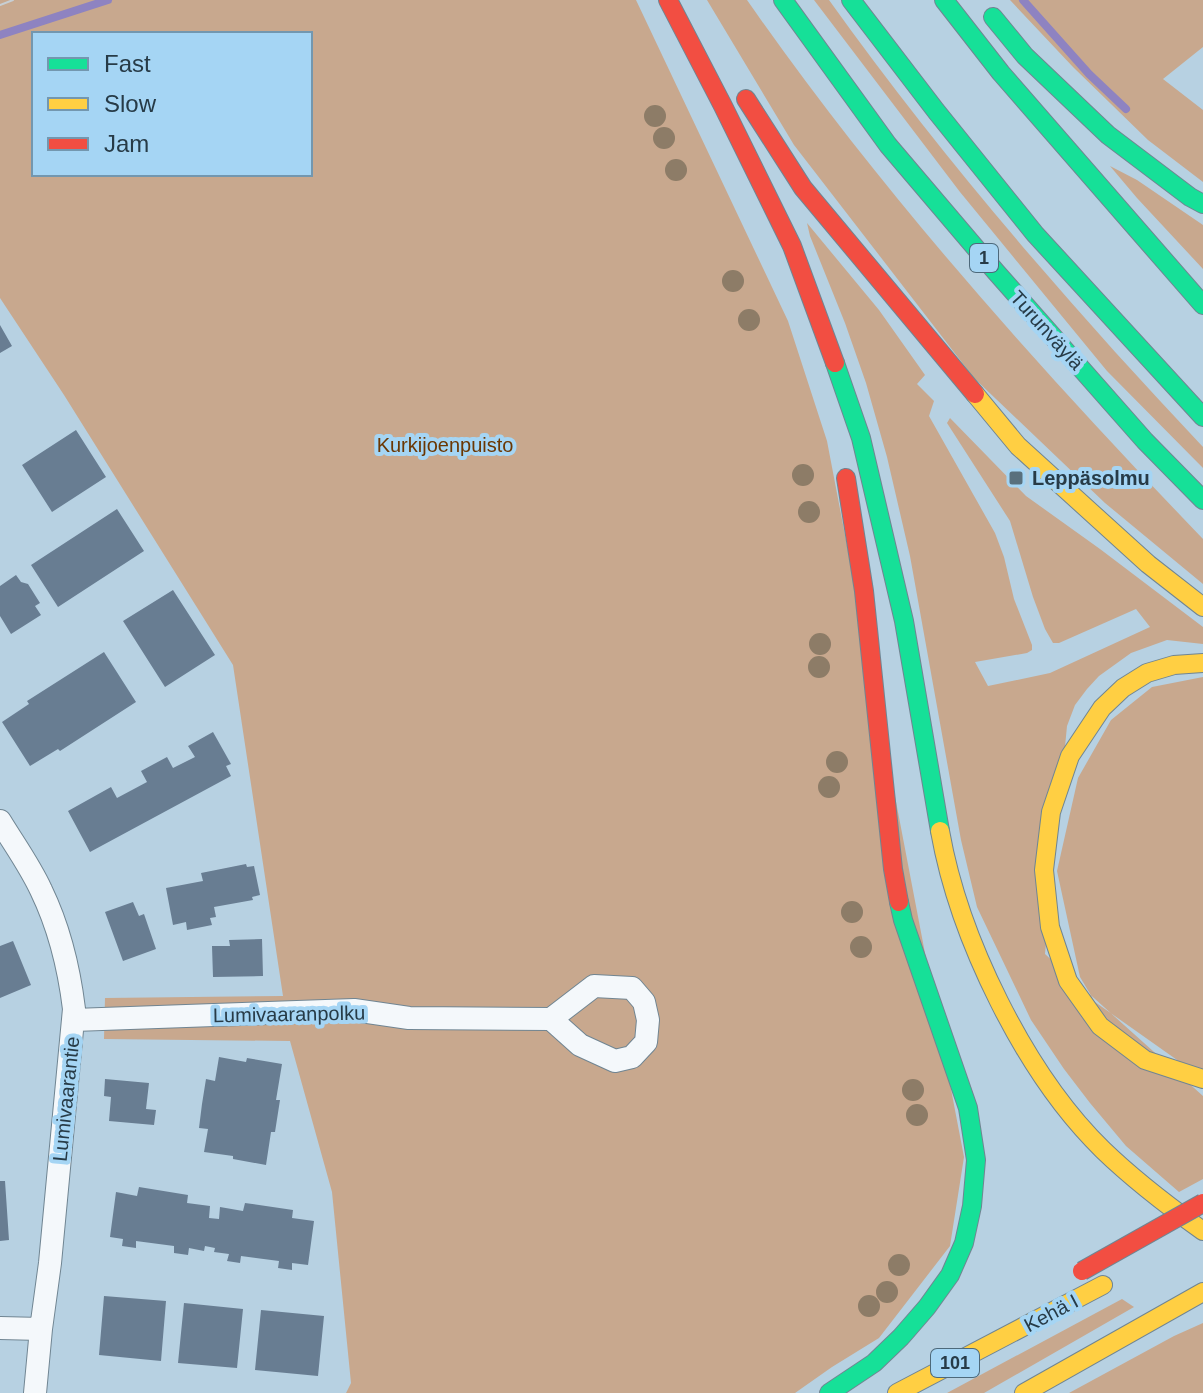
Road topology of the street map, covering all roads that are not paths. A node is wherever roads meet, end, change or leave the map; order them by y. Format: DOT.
graph roads {
  1 [pos="668,0"];
  2 [pos="680,0"];
  3 [pos="783,0"];
  4 [pos="851,0"];
  5 [pos="944,0"];
  6 [pos="979,0"];
  7 [pos="708,39"];
  8 [pos="737,86"];
  9 [pos="1203,204"];
  10 [pos="1203,305"];
  11 [pos="831,350"];
  12 [pos="1203,417"];
  13 [pos="840,427"];
  14 [pos="843,458"];
  15 [pos="1203,500"];
  16 [pos="1203,607"];
  17 [pos="1203,663"];
  18 [pos="0,821"];
  19 [pos="551,1019"];
  20 [pos="74,1020"];
  21 [pos="1203,1079"];
  22 [pos="1203,1203"];
  23 [pos="1199,1233"];
  24 [pos="1109,1282"];
  25 [pos="1203,1292"];
  26 [pos="0,1328"];
  27 [pos="41,1329"];
  28 [pos="1012,1334"];
  29 [pos="35,1393"];
  30 [pos="829,1393"];
  31 [pos="897,1393"];
  32 [pos="1024,1393"];
  1 -- 11 [label="highway"];
  2 -- 7 [label="highway"];
  3 -- 15 [label="highway, Turunväylä / 1"];
  4 -- 12 [label="highway"];
  5 -- 10 [label="highway"];
  6 -- 9 [label="highway"];
  8 -- 16 [label="highway"];
  11 -- 13 [label="highway"];
  11 -- 23 [label="highway"];
  14 -- 30 [label="highway"];
  17 -- 21 [label="highway"];
  18 -- 20 [label="street, Lumivaarantie"];
  19 -- 20 [label="street, Lumivaaranpolku"];
  20 -- 27 [label="street, Lumivaarantie"];
  22 -- 28 [label="highway, bridge"];
  24 -- 28 [label="highway, Kehä I / 101"];
  25 -- 32 [label="highway"];
  26 -- 27 [label="street"];
  27 -- 29 [label="street, Lumivaarantie"];
  28 -- 31 [label="highway, Kehä I / 101"];
}
